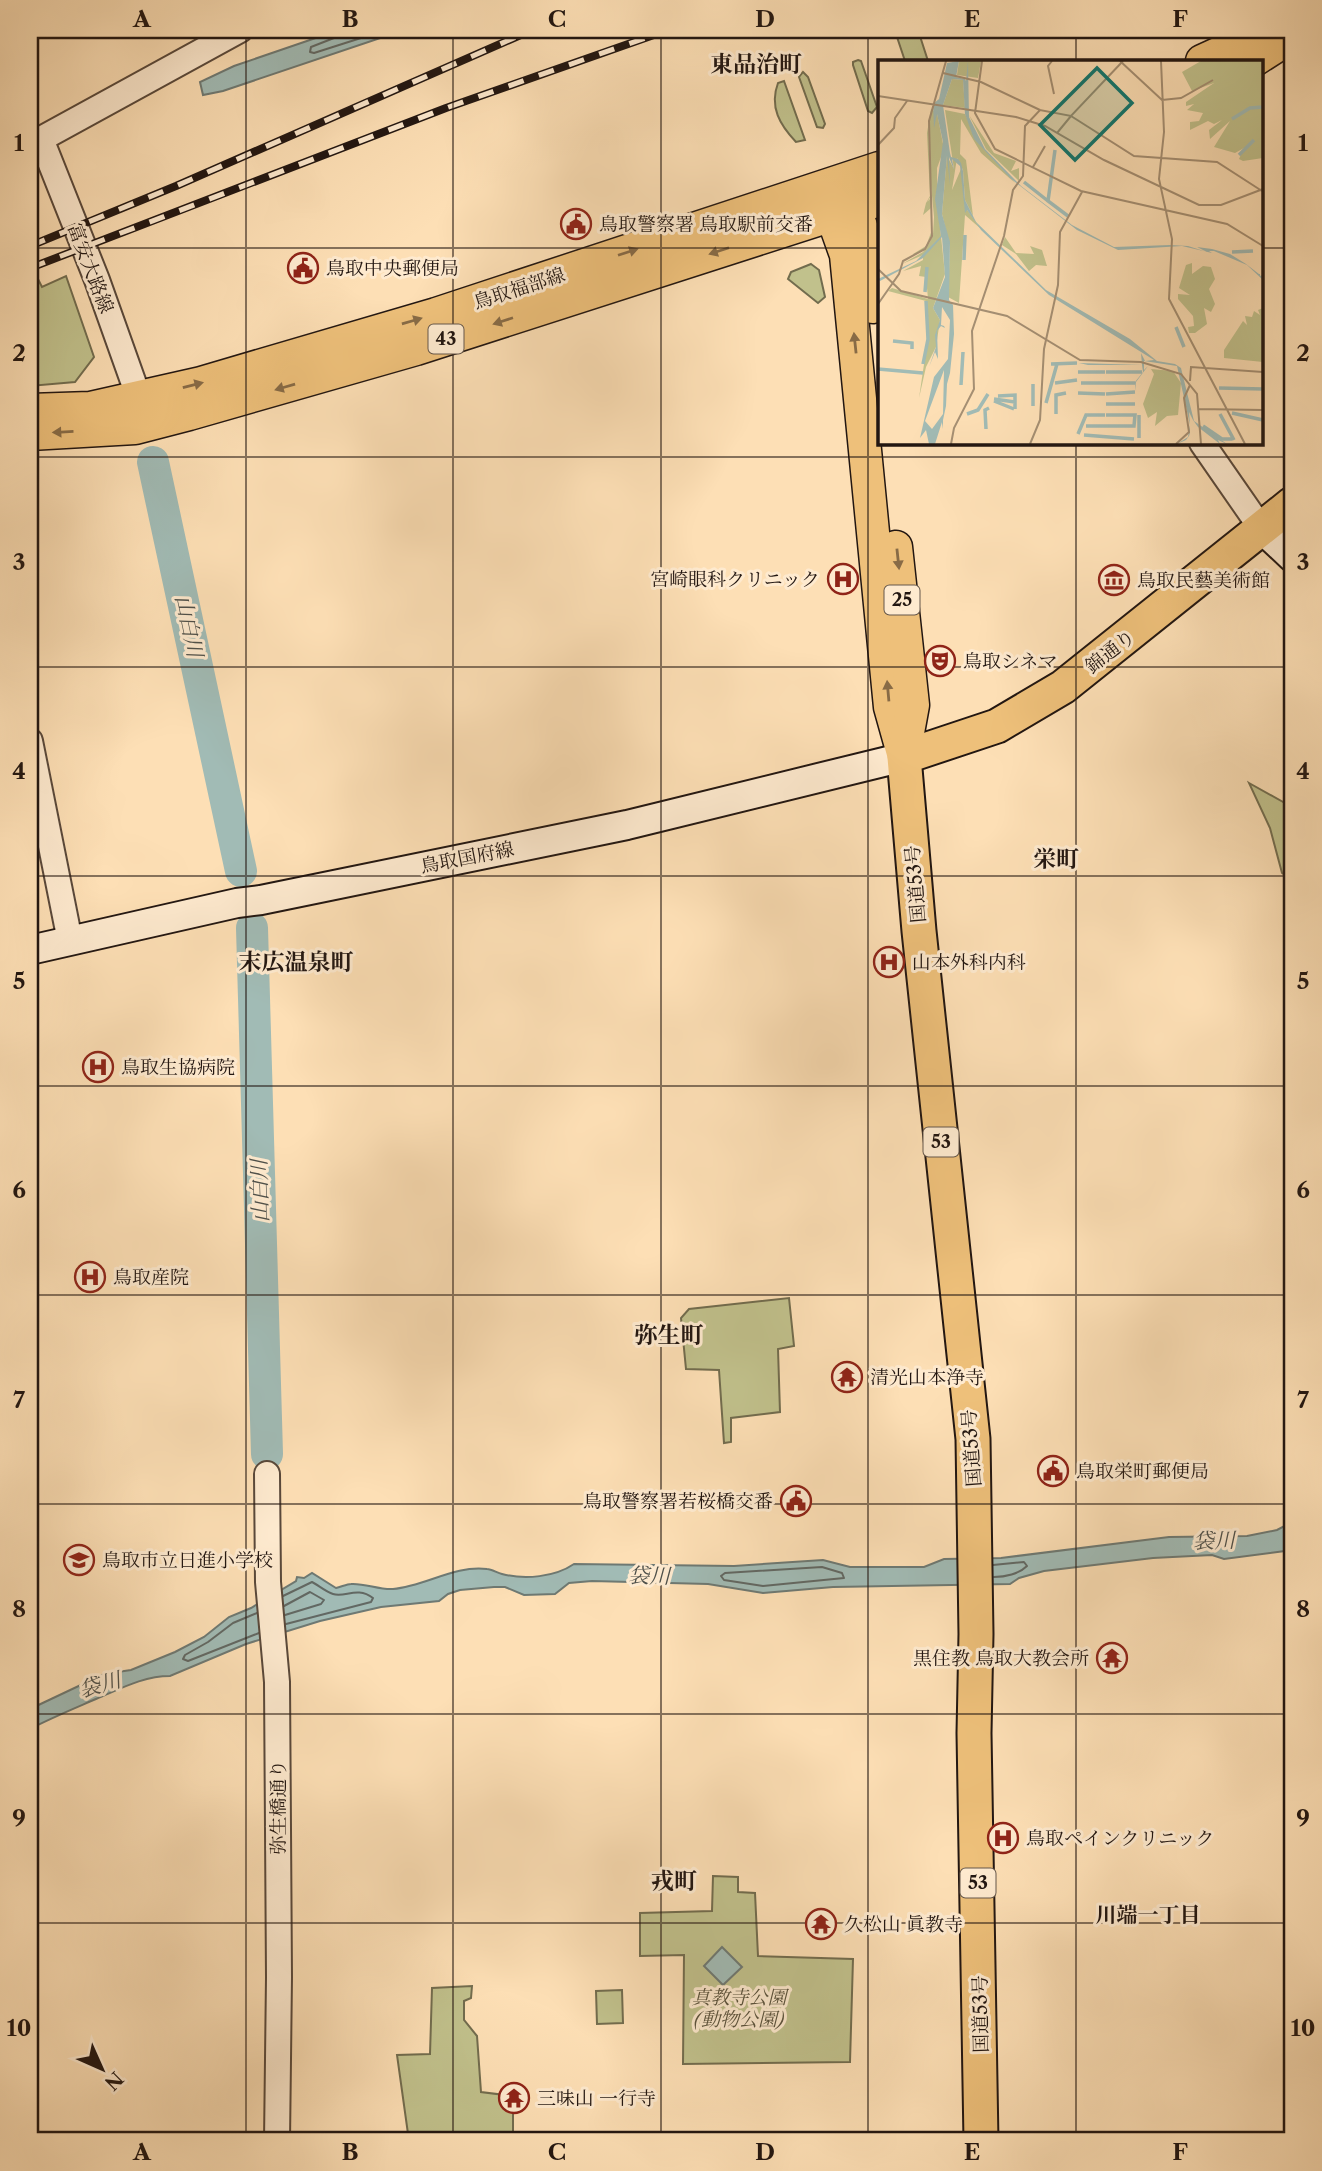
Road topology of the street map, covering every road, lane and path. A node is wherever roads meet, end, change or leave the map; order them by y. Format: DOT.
graph roads {
  1 [pos="240,30"];
  2 [pos="1263,30"];
  3 [pos="1292,36"];
  4 [pos="1204,60"];
  5 [pos="1256,60"];
  6 [pos="36,139"];
  7 [pos="878,170"];
  8 [pos="847,198"];
  9 [pos="878,361"];
  10 [pos="139,398"];
  11 [pos="30,410"];
  12 [pos="30,434"];
  13 [pos="886,444"];
  14 [pos="1203,444"];
  15 [pos="1292,504"];
  16 [pos="1261,528"];
  17 [pos="1292,557"];
  18 [pos="30,741"];
  19 [pos="904,757"];
  20 [pos="69,941"];
  21 [pos="30,950"];
  22 [pos="267,1474"];
  23 [pos="278,2141"];
  24 [pos="981,2141"];
  1 -- 6 [label="street"];
  2 -- 4 [label="main road"];
  3 -- 5 [label="main road"];
  6 -- 10 [label="street, 富安大路線"];
  7 -- 8 [label="main road, 鳥取福部線 / 43"];
  8 -- 9 [label="main road"];
  10 -- 8 [label="main road, 鳥取福部線 / 43, one-way"];
  8 -- 12 [label="main road, 鳥取福部線 / 43, one-way"];
  19 -- 8 [label="main road, 25, one-way"];
  10 -- 11 [label="main road, 鳥取福部線 / 43"];
  13 -- 19 [label="main road, 25, one-way"];
  14 -- 16 [label="street"];
  15 -- 16 [label="highway, 錦通り"];
  16 -- 17 [label="main road"];
  16 -- 19 [label="highway, 錦通り"];
  18 -- 20 [label="street"];
  19 -- 20 [label="main road, 鳥取国府線"];
  19 -- 24 [label="highway, 国道53号 / 53"];
  20 -- 21 [label="main road, 鳥取国府線"];
  22 -- 23 [label="street, 弥生橋通り"];
}
